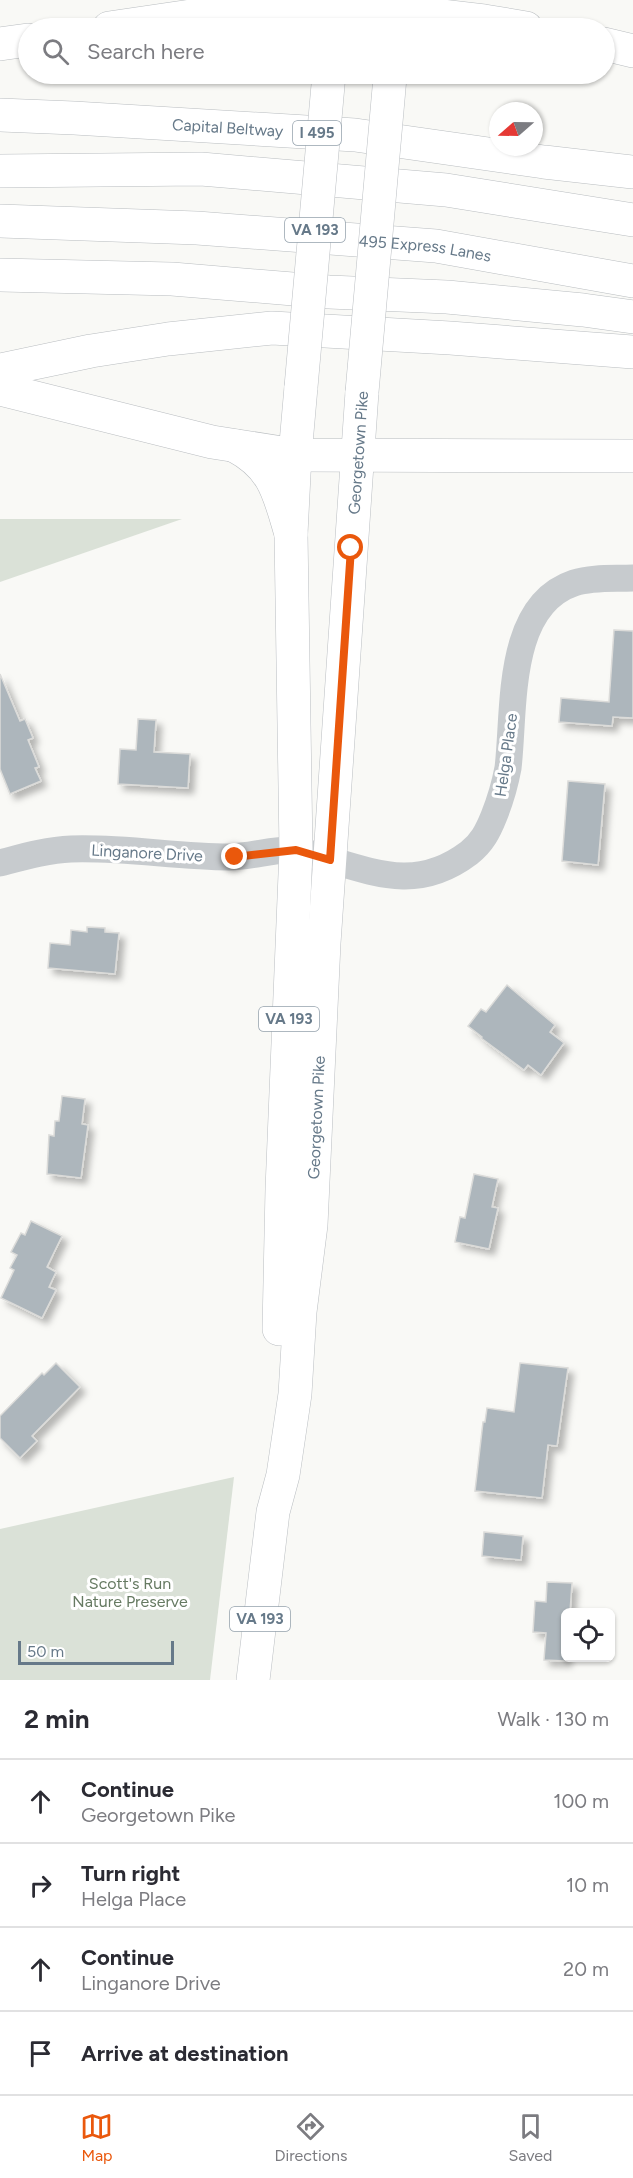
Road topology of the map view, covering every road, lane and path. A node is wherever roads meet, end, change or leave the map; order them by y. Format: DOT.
graph roads {
  1 [pos="438,0"];
  2 [pos="272,3"];
  3 [pos="333,11"];
  4 [pos="395,13"];
  5 [pos="174,18"];
  6 [pos="451,18"];
  7 [pos="477,18"];
  8 [pos="18,41"];
  9 [pos="0,44"];
  10 [pos="615,47"];
  11 [pos="633,51"];
  12 [pos="328,84"];
  13 [pos="389,84"];
  14 [pos="0,115"];
  15 [pos="0,171"];
  16 [pos="633,172"];
  17 [pos="633,220"];
  18 [pos="0,221"];
  19 [pos="0,275"];
  20 [pos="633,280"];
  21 [pos="633,317"];
  22 [pos="633,352"];
  23 [pos="0,370"];
  24 [pos="0,389"];
  25 [pos="233,445"];
  26 [pos="295,455"];
  27 [pos="358,455"];
  28 [pos="633,456"];
  29 [pos="291,534"];
  30 [pos="633,578"];
  31 [pos="296,850"];
  32 [pos="330,860"];
  33 [pos="0,863"];
  34 [pos="273,1512"];
  35 [pos="253,1680"];
  1 -- 7 [label="main road"];
  2 -- 3 [label="main road"];
  2 -- 5 [label="main road"];
  3 -- 4 [label="main road"];
  4 -- 6 [label="main road"];
  8 -- 9 [label="main road"];
  10 -- 11 [label="main road"];
  12 -- 26 [label="main road, Georgetown Pike / VA 193, bridge"];
  13 -- 27 [label="main road, Georgetown Pike, bridge"];
  14 -- 16 [label="main road, Capital Beltway / I 495"];
  15 -- 17 [label="main road"];
  18 -- 20 [label="main road, 495 Express Lanes"];
  19 -- 21 [label="main road"];
  22 -- 23 [label="main road"];
  24 -- 25 [label="main road"];
  25 -- 26 [label="main road"];
  25 -- 29 [label="main road"];
  26 -- 27 [label="main road"];
  26 -- 29 [label="main road, Georgetown Pike / VA 193"];
  27 -- 28 [label="main road"];
  27 -- 32 [label="main road, Georgetown Pike"];
  29 -- 31 [label="main road, Georgetown Pike / VA 193"];
  30 -- 32 [label="street, Helga Place"];
  31 -- 32 [label="street, Helga Place"];
  31 -- 33 [label="street, Linganore Drive"];
  31 -- 34 [label="main road, Georgetown Pike / VA 193"];
  32 -- 34 [label="main road, Georgetown Pike / VA 193"];
  34 -- 35 [label="main road, Georgetown Pike / VA 193"];
}
